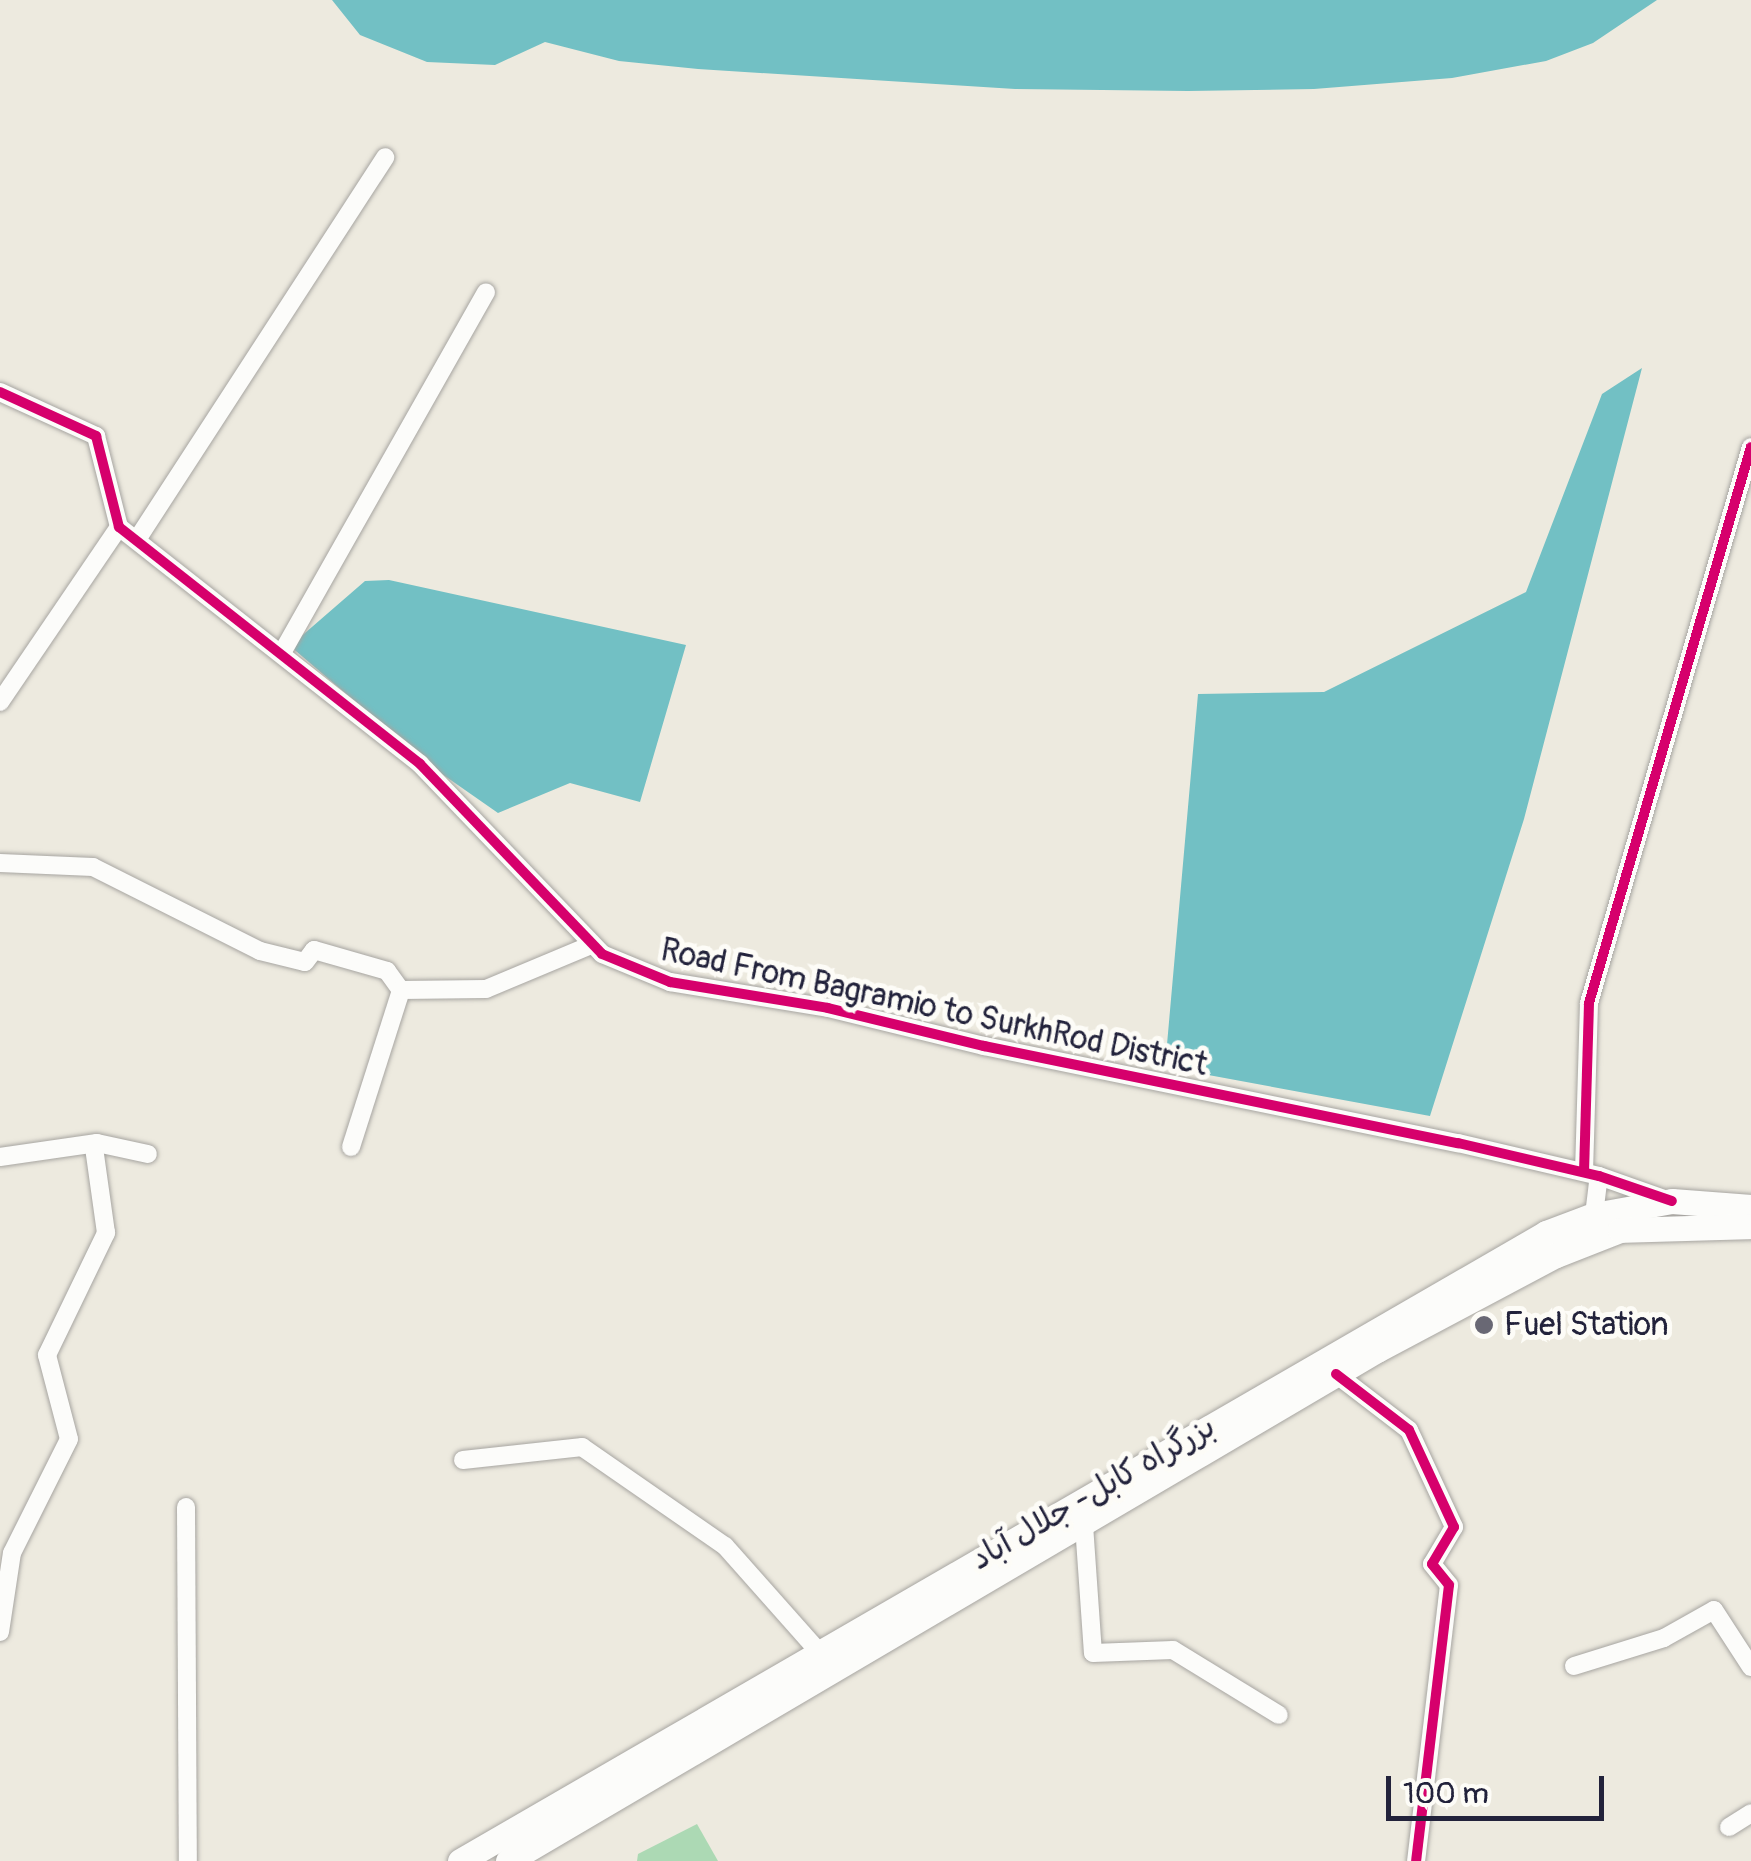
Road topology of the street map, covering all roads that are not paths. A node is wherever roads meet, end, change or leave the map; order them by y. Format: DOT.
graph roads {
  1 [pos="385,157"];
  2 [pos="486,292"];
  3 [pos="0,392"];
  4 [pos="1751,448"];
  5 [pos="119,527"];
  6 [pos="138,538"];
  7 [pos="283,651"];
  8 [pos="0,702"];
  9 [pos="0,863"];
  10 [pos="589,946"];
  11 [pos="401,990"];
  12 [pos="352,1147"];
  13 [pos="94,1148"];
  14 [pos="148,1154"];
  15 [pos="0,1157"];
  16 [pos="1592,1174"];
  17 [pos="1672,1201"];
  18 [pos="1751,1207"];
  19 [pos="1594,1214"];
  20 [pos="1751,1226"];
  21 [pos="1448,1301"];
  22 [pos="1336,1374"];
  23 [pos="463,1460"];
  24 [pos="186,1507"];
  25 [pos="1084,1525"];
  26 [pos="1028,1543"];
  27 [pos="0,1632"];
  28 [pos="1574,1666"];
  29 [pos="812,1667"];
  30 [pos="1751,1667"];
  31 [pos="1279,1715"];
  32 [pos="618,1781"];
  33 [pos="1751,1813"];
  34 [pos="1729,1827"];
  35 [pos="188,1861"];
  36 [pos="460,1861"];
  37 [pos="508,1861"];
  38 [pos="1416,1861"];
  1 -- 6 [label="street"];
  2 -- 7 [label="street"];
  3 -- 5 [label="street"];
  4 -- 16 [label="street"];
  5 -- 6 [label="street, Road From Bagramio to SurkhRod District"];
  5 -- 8 [label="street"];
  6 -- 7 [label="street, Road From Bagramio to SurkhRod District"];
  7 -- 10 [label="street, Road From Bagramio to SurkhRod District"];
  9 -- 11 [label="street"];
  10 -- 11 [label="street"];
  10 -- 16 [label="street, Road From Bagramio to SurkhRod District"];
  11 -- 12 [label="street"];
  13 -- 14 [label="street"];
  13 -- 15 [label="street"];
  13 -- 27 [label="street"];
  16 -- 17 [label="street, Road From Bagramio to SurkhRod District"];
  16 -- 19 [label="street"];
  17 -- 18 [label="highway, بزرگراه کابل- جلال آباد"];
  17 -- 19 [label="highway, بزرگراه کابل- جلال آباد"];
  19 -- 21 [label="highway, بزرگراه کابل- جلال آباد"];
  20 -- 21 [label="highway, بزرگراه کابل- جلال آباد"];
  21 -- 22 [label="highway, بزرگراه کابل- جلال آباد"];
  21 -- 26 [label="highway, بزرگراه کابل- جلال آباد"];
  22 -- 25 [label="highway, بزرگراه کابل- جلال آباد"];
  22 -- 38 [label="street"];
  23 -- 29 [label="street"];
  24 -- 35 [label="street"];
  25 -- 26 [label="highway, بزرگراه کابل- جلال آباد"];
  25 -- 31 [label="street"];
  26 -- 29 [label="highway, بزرگراه کابل- جلال آباد"];
  28 -- 30 [label="street"];
  29 -- 32 [label="highway, بزرگراه کابل- جلال آباد"];
  32 -- 36 [label="highway, بزرگراه کابل- جلال آباد"];
  32 -- 37 [label="highway, بزرگراه کابل- جلال آباد"];
  33 -- 34 [label="street"];
}
